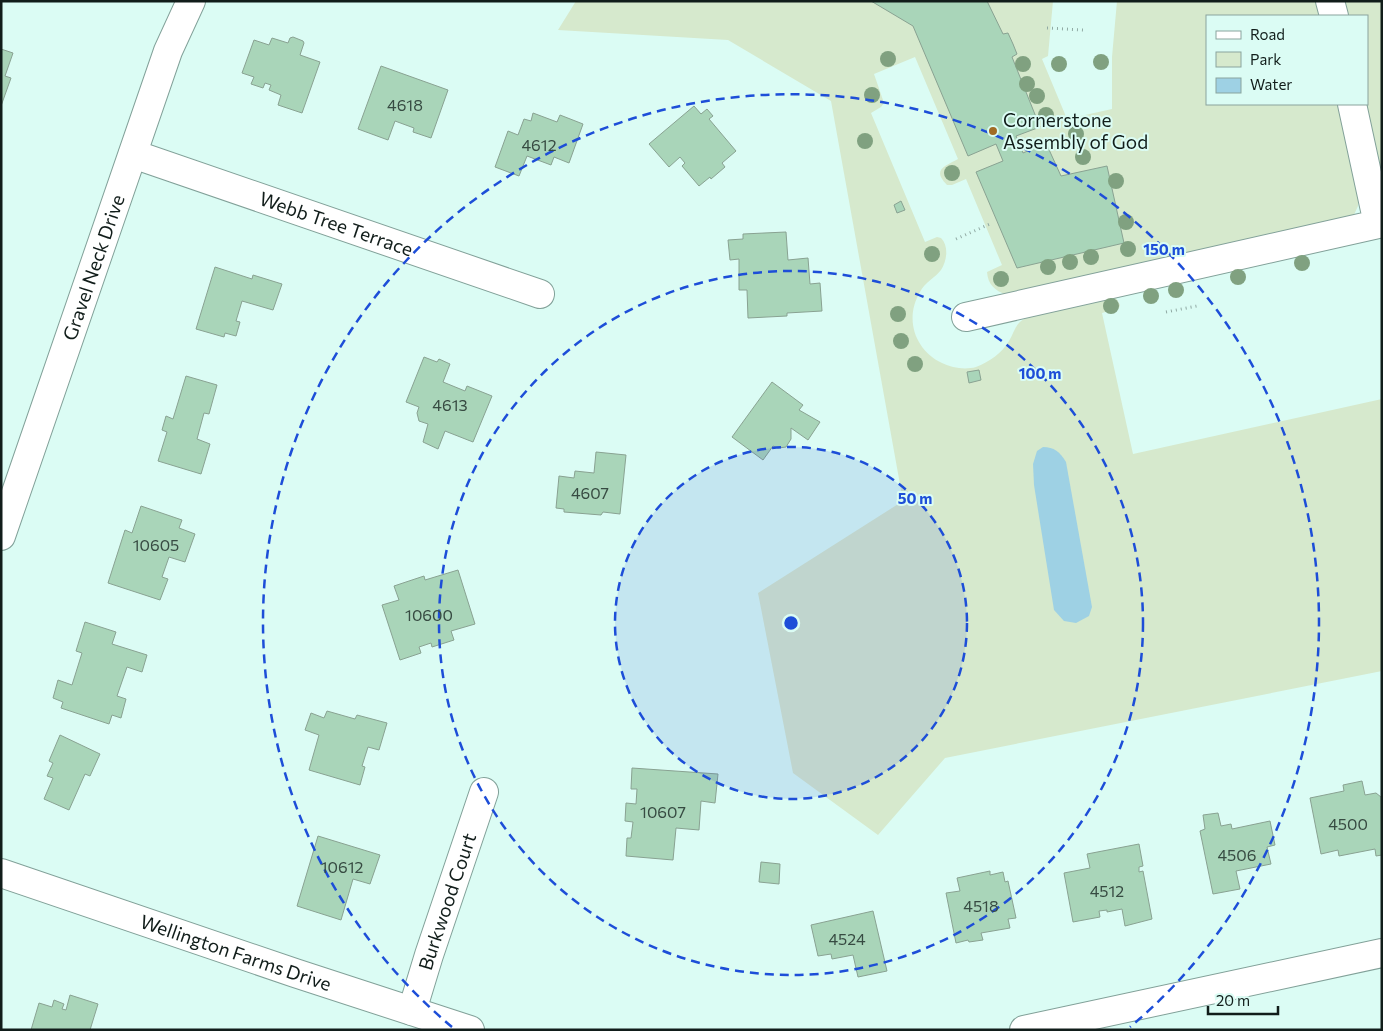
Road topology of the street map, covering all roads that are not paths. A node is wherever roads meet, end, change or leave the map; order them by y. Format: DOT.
graph roads {
  1 [pos="190,1"];
  2 [pos="1330,1"];
  3 [pos="1334,15"];
  4 [pos="1352,105"];
  5 [pos="133,154"];
  6 [pos="540,294"];
  7 [pos="966,317"];
  8 [pos="1,536"];
  9 [pos="484,792"];
  10 [pos="1,873"];
  11 [pos="1382,953"];
  12 [pos="412,1011"];
  13 [pos="470,1030"];
  14 [pos="1024,1030"];
  1 -- 5 [label="street, Gravel Neck Drive"];
  2 -- 3 [label="street"];
  4 -- 7 [label="street"];
  5 -- 6 [label="street, Webb Tree Terrace"];
  5 -- 8 [label="street, Gravel Neck Drive"];
  9 -- 12 [label="street, Burkwood Court"];
  10 -- 12 [label="street, Wellington Farms Drive"];
  11 -- 14 [label="street"];
  12 -- 13 [label="street, Wellington Farms Drive"];
}
